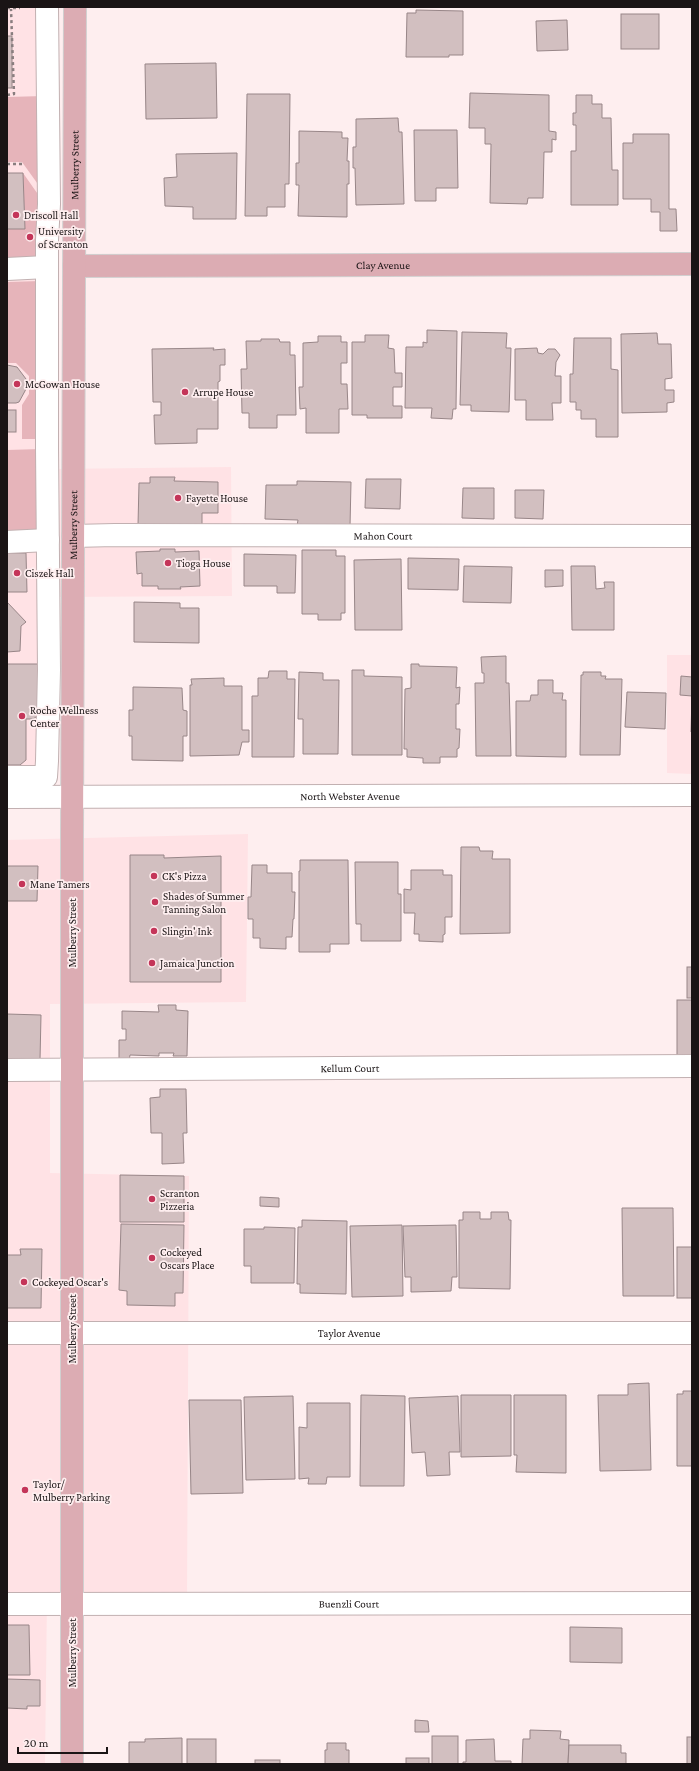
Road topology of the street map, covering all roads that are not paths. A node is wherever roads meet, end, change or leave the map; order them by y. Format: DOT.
graph roads {
  1 [pos="47,7"];
  2 [pos="75,7"];
  3 [pos="692,264"];
  4 [pos="74,266"];
  5 [pos="47,267"];
  6 [pos="7,269"];
  7 [pos="73,536"];
  8 [pos="692,536"];
  9 [pos="48,540"];
  10 [pos="7,542"];
  11 [pos="7,777"];
  12 [pos="692,795"];
  13 [pos="7,797"];
  14 [pos="72,797"];
  15 [pos="692,1066"];
  16 [pos="7,1070"];
  17 [pos="72,1070"];
  18 [pos="7,1333"];
  19 [pos="72,1333"];
  20 [pos="692,1333"];
  21 [pos="692,1603"];
  22 [pos="7,1604"];
  23 [pos="72,1604"];
  24 [pos="72,1764"];
  1 -- 5 [label="street"];
  2 -- 4 [label="main road, Mulberry Street"];
  3 -- 4 [label="main road, Clay Avenue"];
  4 -- 7 [label="main road, Mulberry Street"];
  5 -- 6 [label="street"];
  5 -- 9 [label="street"];
  7 -- 8 [label="street, Mahon Court"];
  7 -- 14 [label="main road, Mulberry Street"];
  9 -- 10 [label="street"];
  9 -- 11 [label="street"];
  12 -- 14 [label="street, North Webster Avenue"];
  13 -- 14 [label="street, North Webster Avenue"];
  14 -- 17 [label="main road, Mulberry Street"];
  15 -- 17 [label="street, Kellum Court"];
  16 -- 17 [label="street, Kellum Court"];
  17 -- 19 [label="main road, Mulberry Street"];
  18 -- 19 [label="street, Taylor Avenue"];
  19 -- 20 [label="street, Taylor Avenue"];
  19 -- 23 [label="main road, Mulberry Street"];
  21 -- 23 [label="street, Buenzli Court"];
  22 -- 23 [label="street, Buenzli Court"];
  23 -- 24 [label="main road, Mulberry Street"];
}
